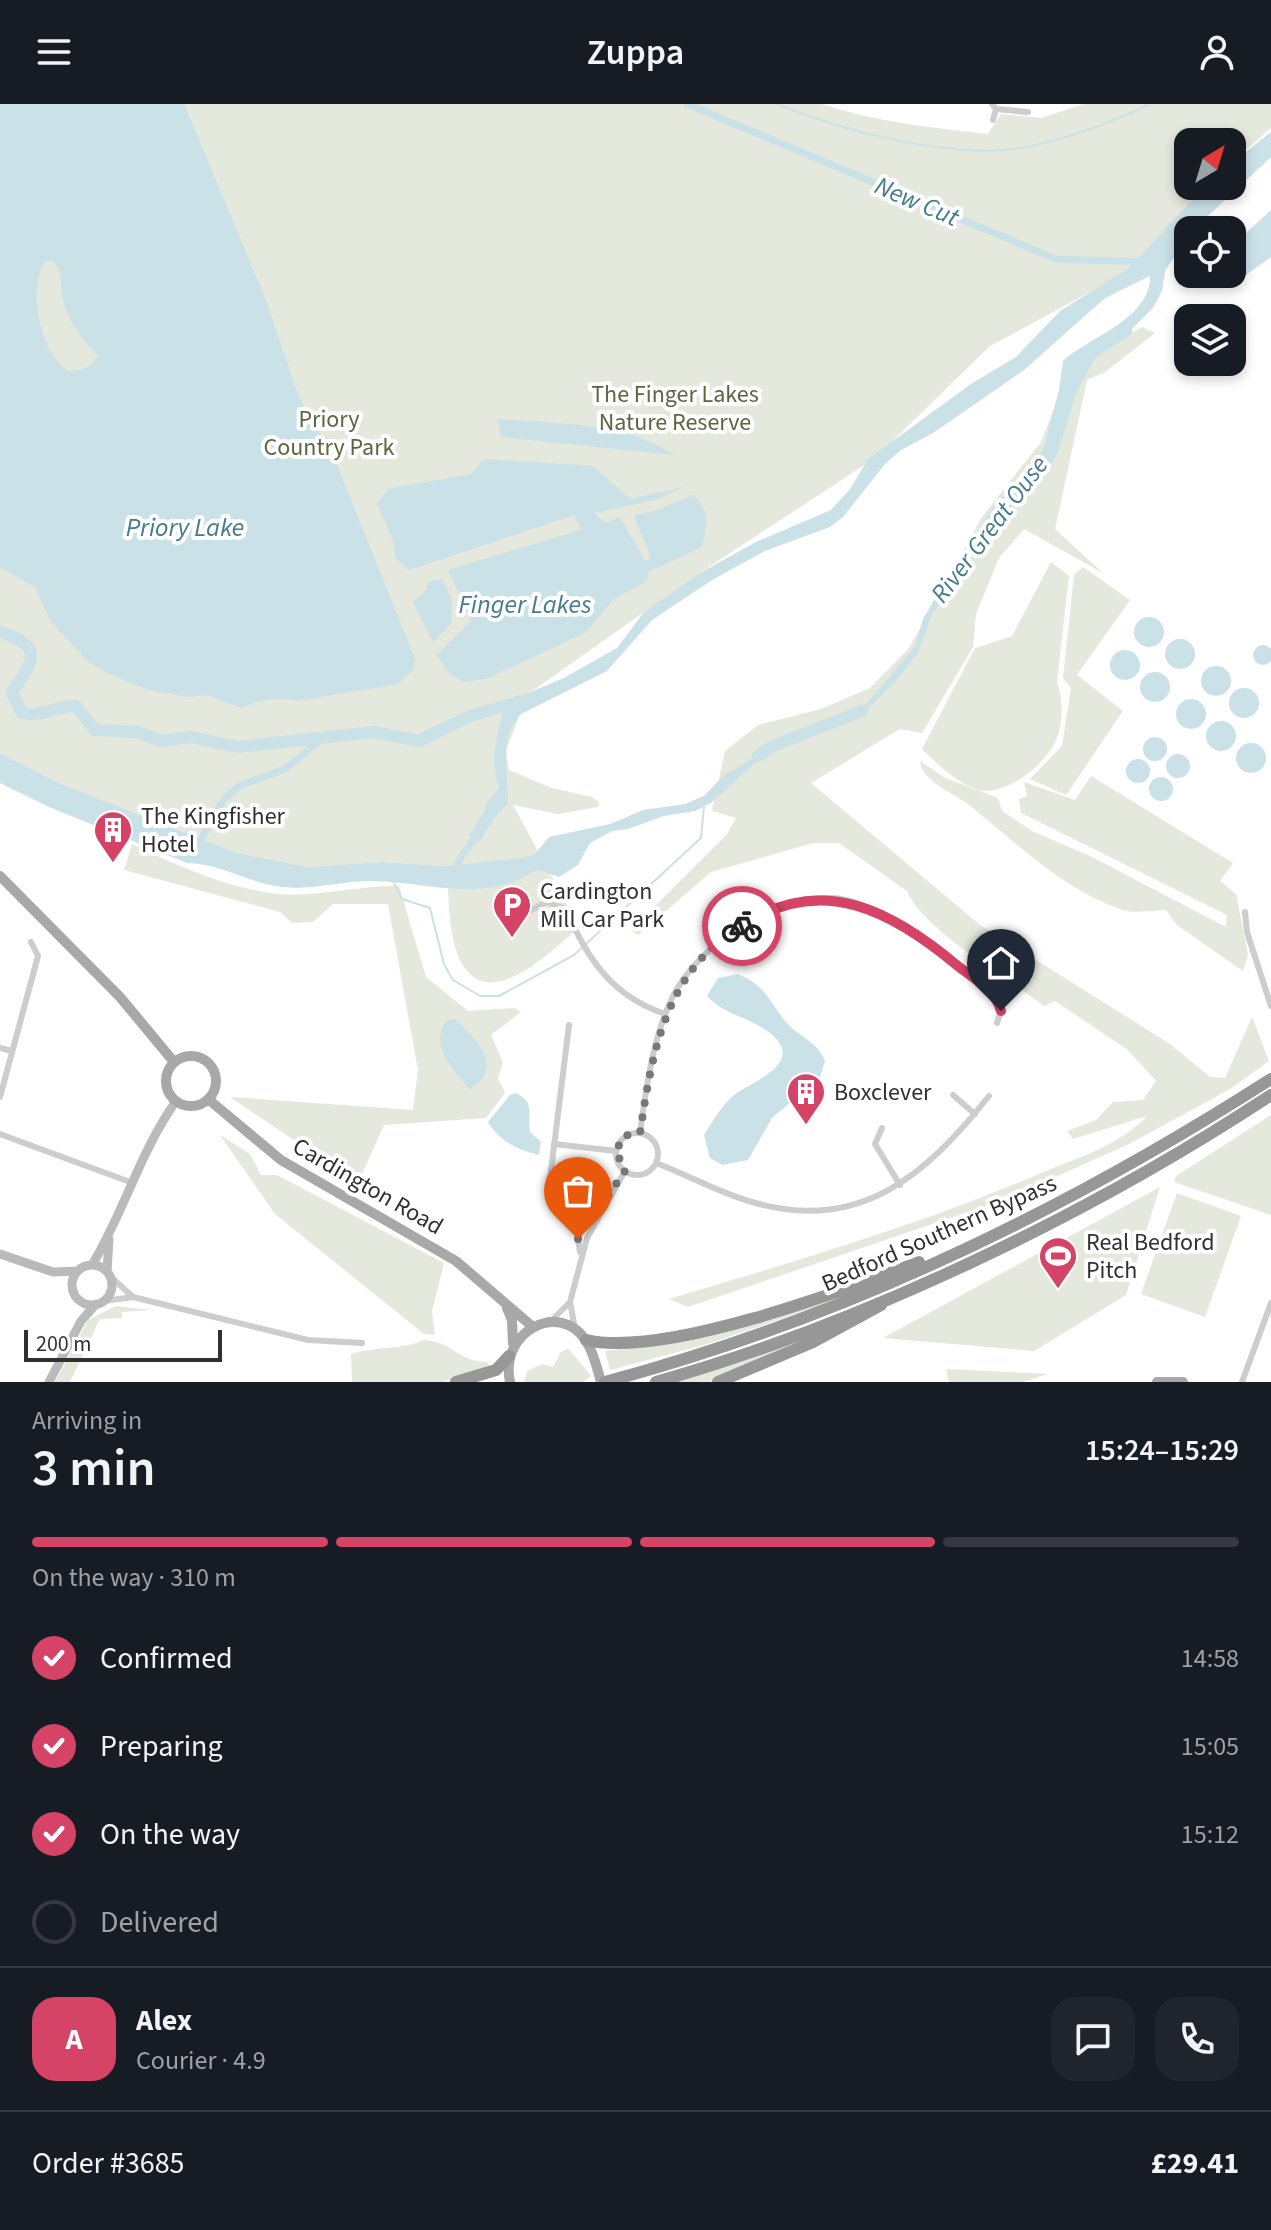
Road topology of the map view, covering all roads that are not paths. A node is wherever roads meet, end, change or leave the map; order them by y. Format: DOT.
graph roads {
  1 [pos="994,107"];
  2 [pos="1028,112"];
  3 [pos="993,120"];
  4 [pos="0,876"];
  5 [pos="527,912"];
  6 [pos="1245,912"];
  7 [pos="31,942"];
  8 [pos="1271,1006"];
  9 [pos="665,1014"];
  10 [pos="997,1023"];
  11 [pos="569,1025"];
  12 [pos="0,1048"];
  13 [pos="12,1051"];
  14 [pos="174,1062"];
  15 [pos="1271,1079"];
  16 [pos="953,1095"];
  17 [pos="1271,1095"];
  18 [pos="989,1096"];
  19 [pos="0,1097"];
  20 [pos="208,1099"];
  21 [pos="176,1101"];
  22 [pos="975,1114"];
  23 [pos="882,1128"];
  24 [pos="640,1133"];
  25 [pos="0,1134"];
  26 [pos="554,1144"];
  27 [pos="616,1151"];
  28 [pos="656,1163"];
  29 [pos="625,1171"];
  30 [pos="130,1182"];
  31 [pos="900,1185"];
  32 [pos="548,1195"];
  33 [pos="605,1200"];
  34 [pos="109,1239"];
  35 [pos="978,1245"];
  36 [pos="0,1254"];
  37 [pos="580,1256"];
  38 [pos="92,1265"];
  39 [pos="78,1271"];
  40 [pos="53,1272"];
  41 [pos="109,1274"];
  42 [pos="73,1287"];
  43 [pos="897,1294"];
  44 [pos="133,1297"];
  45 [pos="81,1301"];
  46 [pos="100,1302"];
  47 [pos="570,1302"];
  48 [pos="1271,1303"];
  49 [pos="507,1307"];
  50 [pos="81,1321"];
  51 [pos="550,1322"];
  52 [pos="533,1327"];
  53 [pos="575,1329"];
  54 [pos="586,1340"];
  55 [pos="362,1343"];
  56 [pos="511,1350"];
  57 [pos="49,1382"];
  58 [pos="456,1382"];
  59 [pos="510,1382"];
  60 [pos="603,1382"];
  61 [pos="656,1382"];
  62 [pos="718,1382"];
  63 [pos="1157,1382"];
  64 [pos="1183,1382"];
  65 [pos="1242,1382"];
  1 -- 2 [label="street"];
  1 -- 3 [label="street"];
  4 -- 14 [label="main road"];
  5 -- 9 [label="street"];
  6 -- 8 [label="street"];
  7 -- 13 [label="street"];
  9 -- 10 [label="street"];
  9 -- 24 [label="street"];
  11 -- 26 [label="street"];
  12 -- 13 [label="street"];
  13 -- 19 [label="street"];
  14 -- 20 [label="main road"];
  14 -- 21 [label="main road"];
  15 -- 35 [label="highway, Bedford Southern Bypass"];
  16 -- 22 [label="street"];
  17 -- 43 [label="highway, Bedford Southern Bypass"];
  18 -- 22 [label="street"];
  20 -- 21 [label="main road"];
  20 -- 49 [label="main road, Cardington Road"];
  21 -- 30 [label="street"];
  22 -- 31 [label="street"];
  23 -- 31 [label="street"];
  24 -- 27 [label="street"];
  24 -- 28 [label="street"];
  25 -- 30 [label="street"];
  26 -- 27 [label="street"];
  26 -- 32 [label="street"];
  27 -- 29 [label="street"];
  28 -- 29 [label="street"];
  28 -- 31 [label="street"];
  29 -- 33 [label="street"];
  30 -- 34 [label="street"];
  33 -- 37 [label="street"];
  33 -- 37 [label="street"];
  34 -- 38 [label="street"];
  34 -- 41 [label="street"];
  35 -- 54 [label="highway"];
  35 -- 60 [label="highway, Bedford Southern Bypass"];
  36 -- 40 [label="street"];
  37 -- 47 [label="street"];
  38 -- 39 [label="street"];
  38 -- 41 [label="street"];
  39 -- 40 [label="street"];
  39 -- 42 [label="street"];
  40 -- 42 [label="street"];
  41 -- 44 [label="street"];
  41 -- 46 [label="street"];
  42 -- 45 [label="street"];
  43 -- 61 [label="highway, Bedford Southern Bypass"];
  43 -- 62 [label="highway"];
  44 -- 46 [label="street"];
  44 -- 55 [label="street"];
  45 -- 46 [label="street"];
  45 -- 50 [label="street"];
  46 -- 50 [label="street"];
  47 -- 51 [label="street"];
  47 -- 53 [label="street"];
  48 -- 65 [label="street"];
  49 -- 52 [label="main road, Cardington Road"];
  49 -- 56 [label="main road"];
  50 -- 57 [label="street"];
  51 -- 52 [label="main road"];
  51 -- 53 [label="main road"];
  52 -- 56 [label="main road"];
  53 -- 54 [label="main road"];
  54 -- 60 [label="main road"];
  56 -- 58 [label="highway"];
  56 -- 59 [label="main road"];
  63 -- 64 [label="main road"];
}
